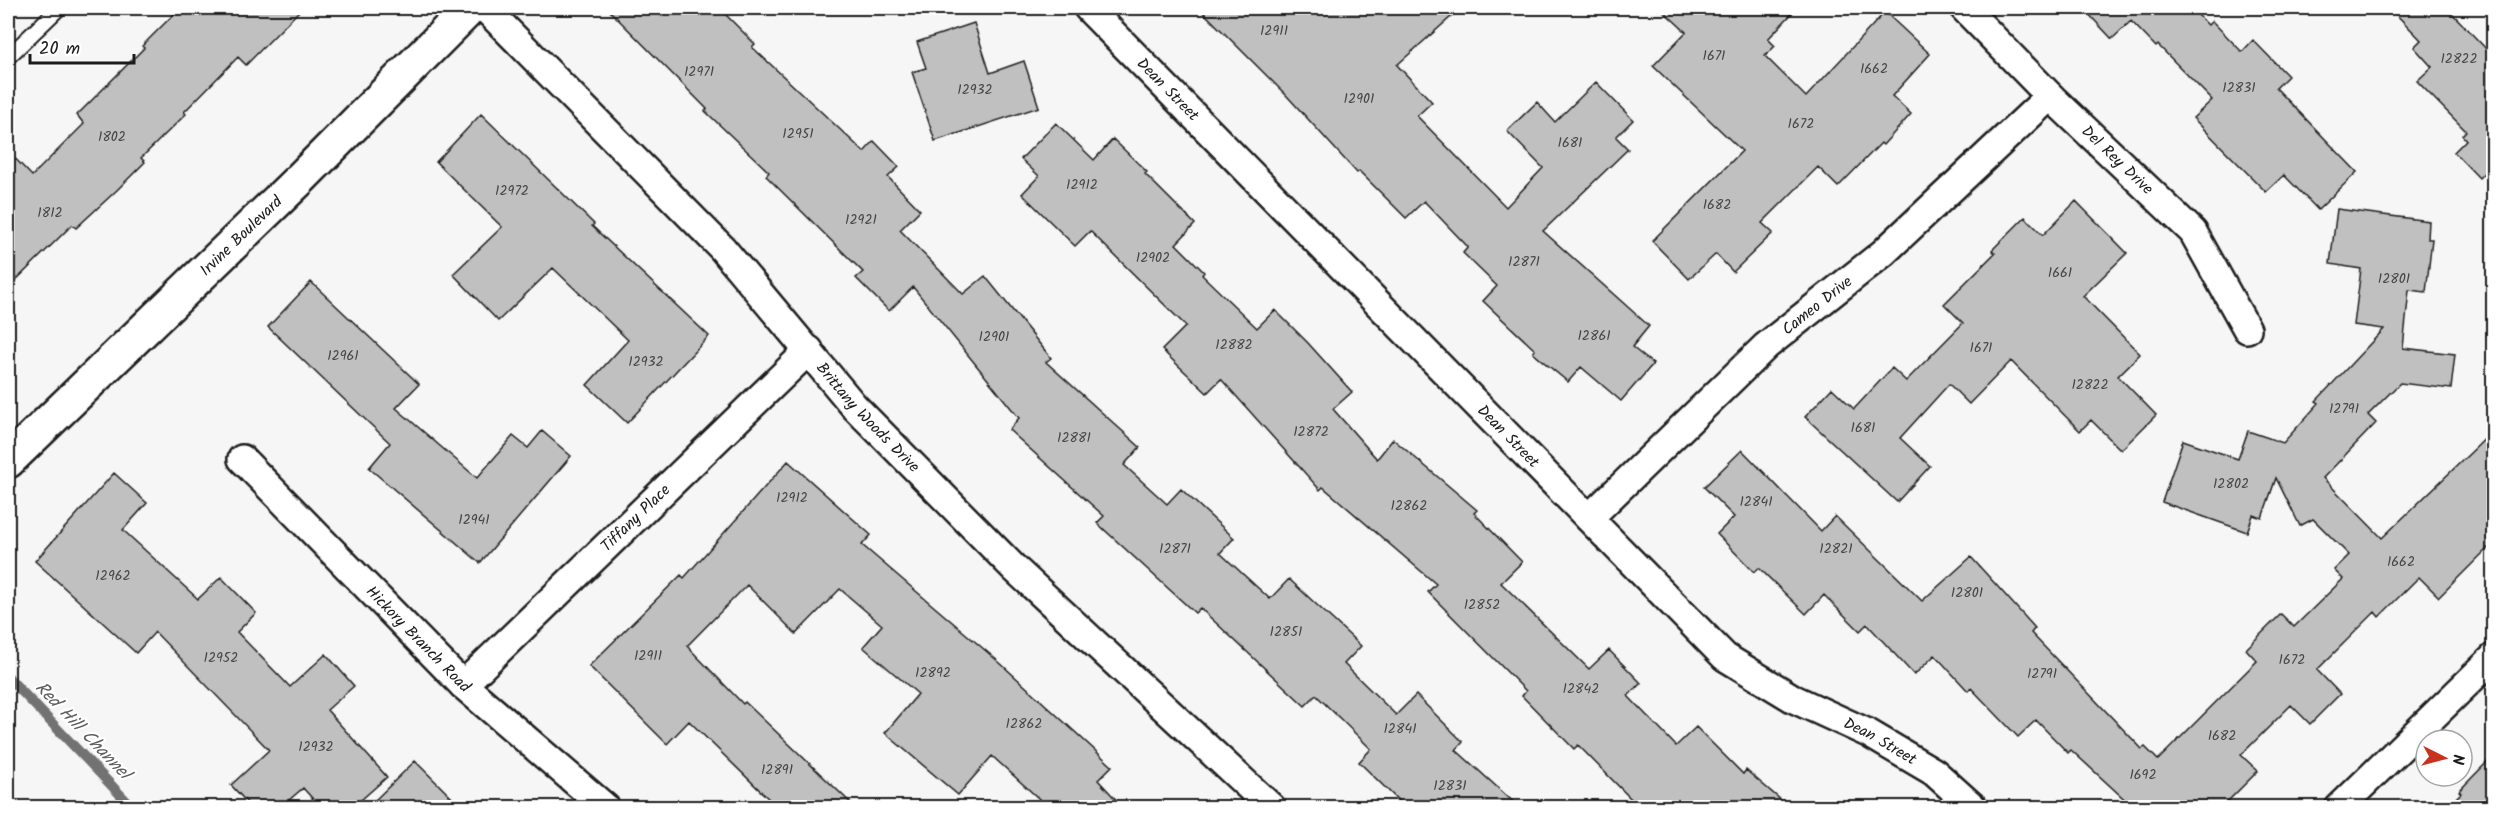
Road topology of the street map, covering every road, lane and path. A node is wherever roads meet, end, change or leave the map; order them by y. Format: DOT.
graph roads {
  1 [pos="59,8"];
  2 [pos="470,8"];
  3 [pos="485,8"];
  4 [pos="1088,8"];
  5 [pos="1964,8"];
  6 [pos="8,57"];
  7 [pos="2050,96"];
  8 [pos="2247,329"];
  9 [pos="809,350"];
  10 [pos="242,459"];
  11 [pos="8,461"];
  12 [pos="1589,518"];
  13 [pos="2493,657"];
  14 [pos="463,685"];
  15 [pos="606,807"];
  16 [pos="1272,807"];
  17 [pos="1974,807"];
  18 [pos="2339,807"];
  1 -- 6 [label="lane"];
  2 -- 11 [label="main road, Irvine Boulevard"];
  3 -- 9 [label="street, Brittany Woods Drive"];
  4 -- 12 [label="street, Dean Street"];
  5 -- 7 [label="street, Del Rey Drive"];
  7 -- 8 [label="street, Del Rey Drive"];
  7 -- 12 [label="street, Cameo Drive"];
  9 -- 14 [label="street, Tiffany Place"];
  9 -- 16 [label="street, Brittany Woods Drive"];
  10 -- 14 [label="street, Hickory Branch Road"];
  12 -- 17 [label="street, Dean Street"];
  13 -- 18 [label="street"];
  14 -- 15 [label="street, Hickory Branch Road"];
}
